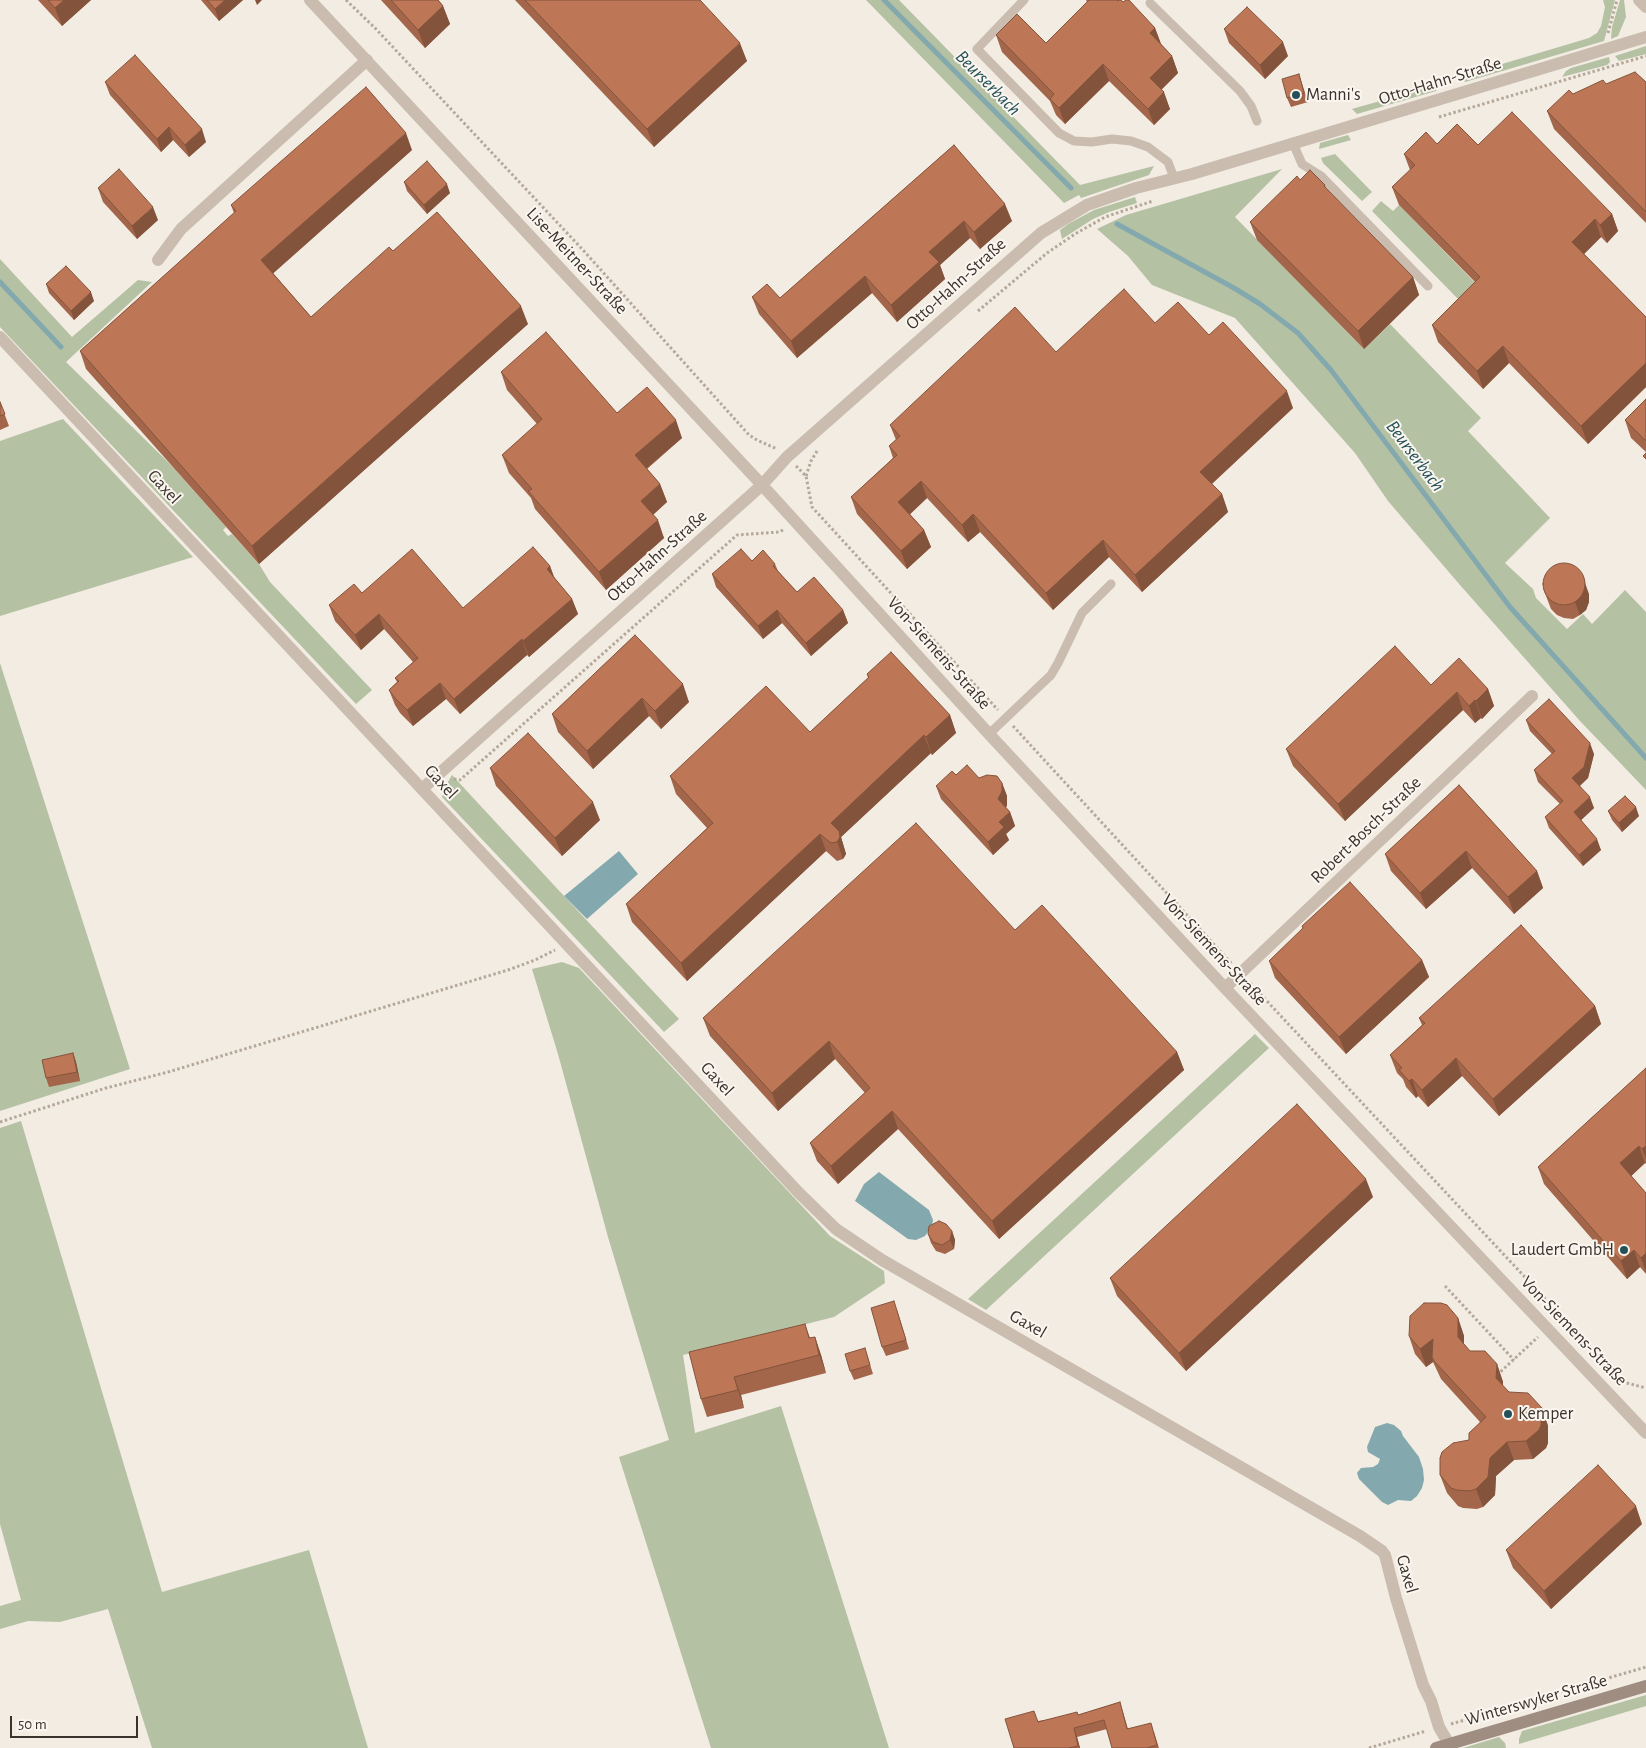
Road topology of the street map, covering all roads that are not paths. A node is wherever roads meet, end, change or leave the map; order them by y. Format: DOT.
graph roads {
  1 [pos="310,0"];
  2 [pos="1024,0"];
  3 [pos="1639,0"];
  4 [pos="1150,3"];
  5 [pos="1646,8"];
  6 [pos="1646,37"];
  7 [pos="367,60"];
  8 [pos="1257,121"];
  9 [pos="1294,143"];
  10 [pos="1174,178"];
  11 [pos="158,260"];
  12 [pos="1428,286"];
  13 [pos="0,337"];
  14 [pos="762,485"];
  15 [pos="1111,584"];
  16 [pos="1532,696"];
  17 [pos="989,734"];
  18 [pos="422,788"];
  19 [pos="1225,988"];
  20 [pos="1644,1427"];
  21 [pos="1646,1686"];
  22 [pos="1449,1744"];
  23 [pos="1436,1748"];
  1 -- 7 [label="street, Lise-Meitner-Straße"];
  2 -- 10 [label="lane"];
  3 -- 5 [label="street"];
  4 -- 8 [label="lane"];
  6 -- 9 [label="street, Otto-Hahn-Straße"];
  7 -- 11 [label="street"];
  7 -- 14 [label="street, Lise-Meitner-Straße"];
  9 -- 10 [label="street, Otto-Hahn-Straße"];
  9 -- 12 [label="lane"];
  10 -- 14 [label="street, Otto-Hahn-Straße"];
  13 -- 18 [label="street, Gaxel"];
  14 -- 17 [label="street, Von-Siemens-Straße"];
  14 -- 18 [label="street, Otto-Hahn-Straße"];
  15 -- 17 [label="lane"];
  16 -- 19 [label="street, Robert-Bosch-Straße"];
  17 -- 19 [label="street, Von-Siemens-Straße"];
  18 -- 22 [label="street, Gaxel"];
  19 -- 20 [label="street, Von-Siemens-Straße"];
  21 -- 22 [label="street, Winterswyker Straße"];
  22 -- 23 [label="street, Winterswyker Straße"];
}
